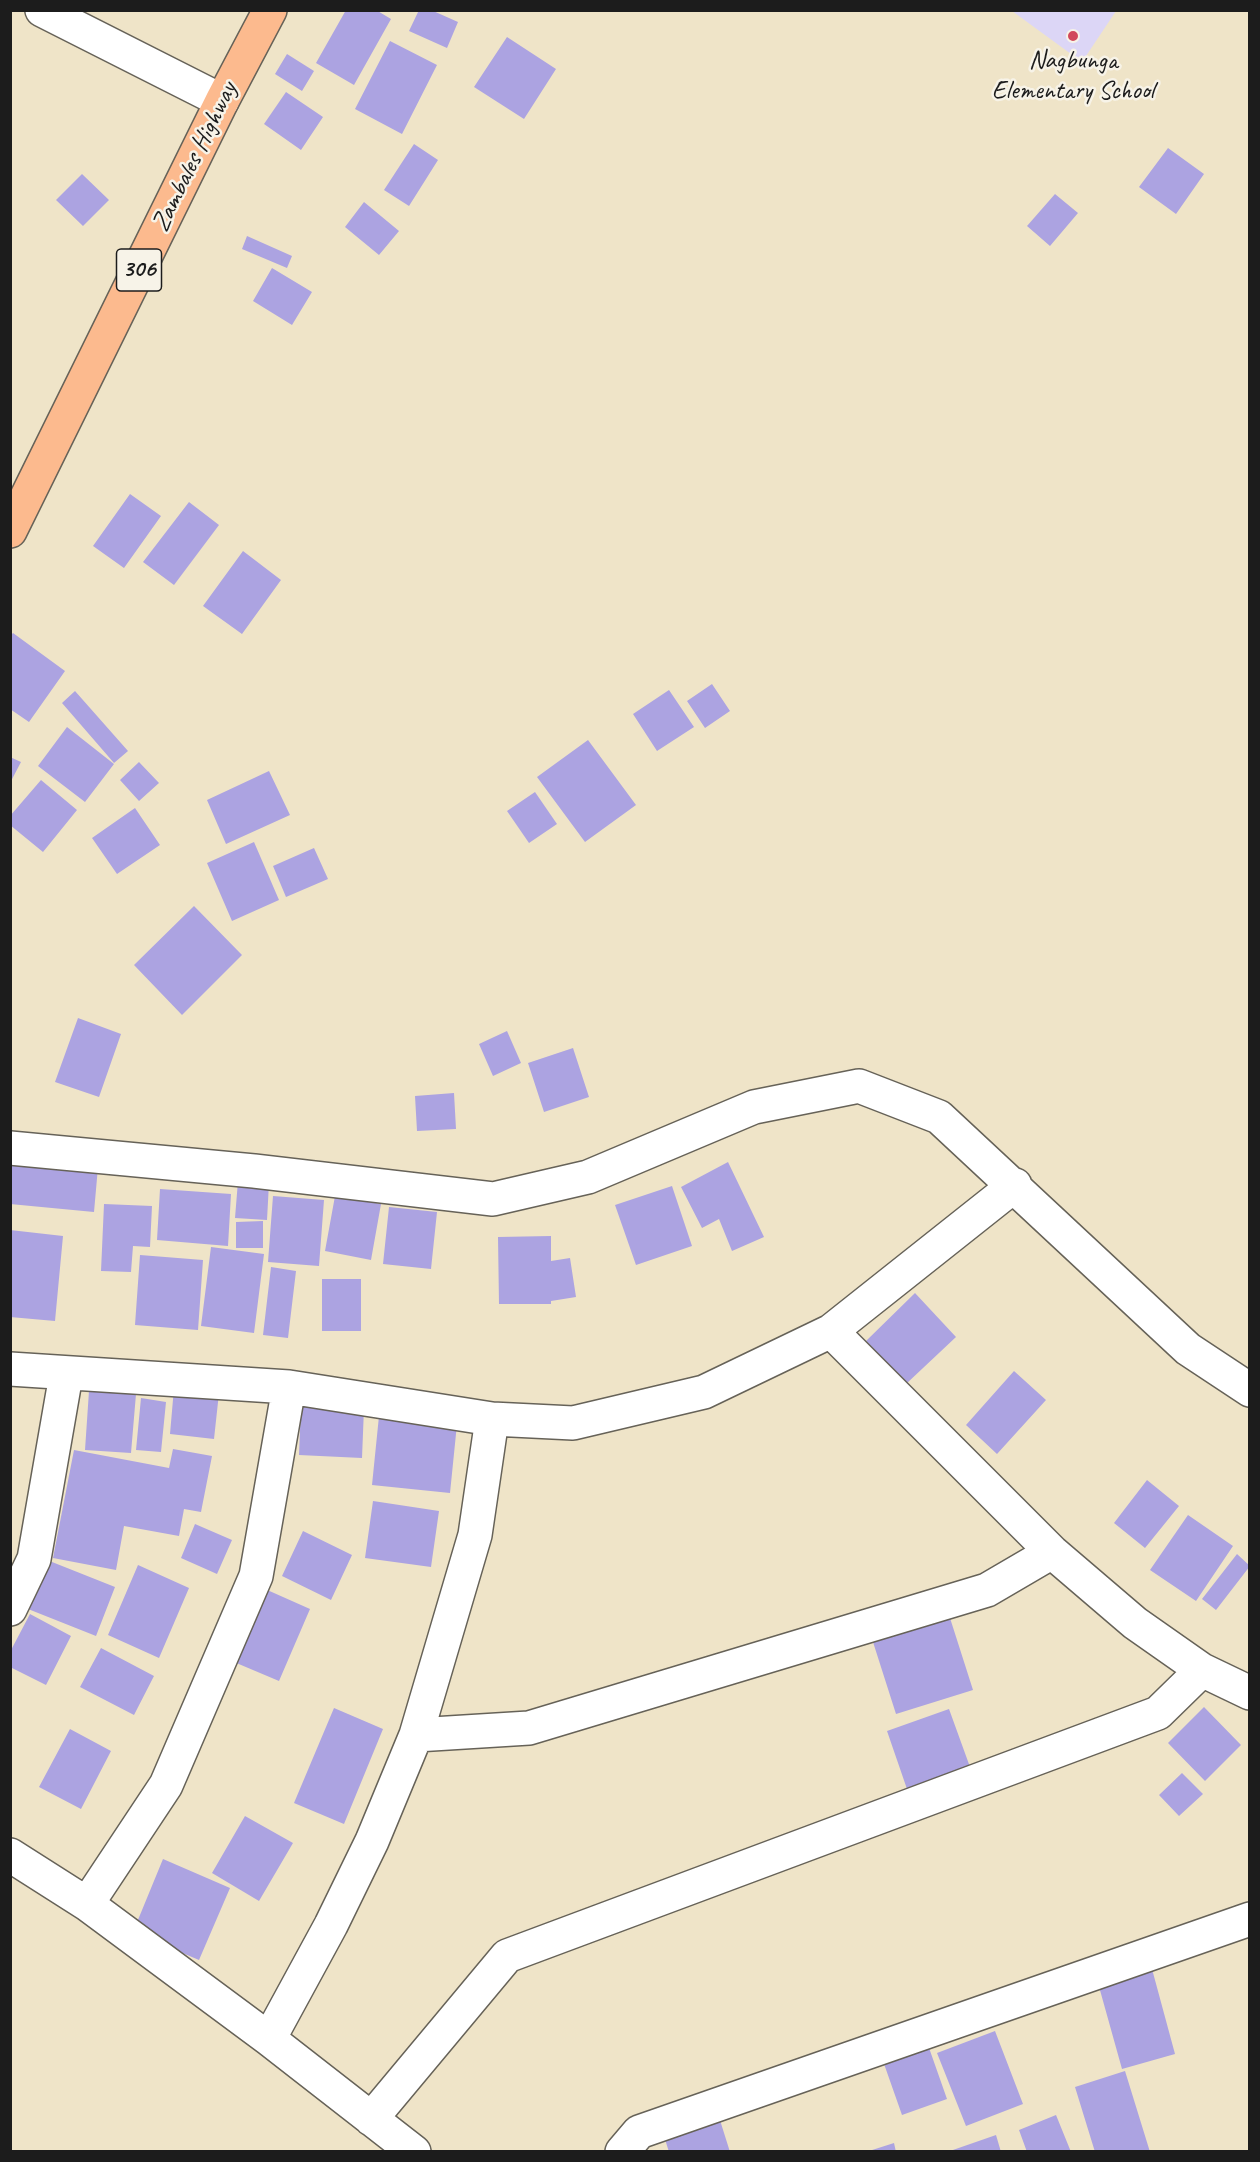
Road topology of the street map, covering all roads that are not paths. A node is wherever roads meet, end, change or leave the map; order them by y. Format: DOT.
graph roads {
  1 [pos="42,10"];
  2 [pos="270,10"];
  3 [pos="222,101"];
  4 [pos="10,531"];
  5 [pos="10,1148"];
  6 [pos="1015,1185"];
  7 [pos="831,1331"];
  8 [pos="10,1369"];
  9 [pos="66,1375"];
  10 [pos="289,1387"];
  11 [pos="1250,1390"];
  12 [pos="492,1419"];
  13 [pos="1052,1552"];
  14 [pos="10,1609"];
  15 [pos="1202,1670"];
  16 [pos="1250,1694"];
  17 [pos="416,1735"];
  18 [pos="10,1855"];
  19 [pos="87,1904"];
  20 [pos="1250,1919"];
  21 [pos="269,2038"];
  22 [pos="371,2119"];
  23 [pos="414,2151"];
  24 [pos="622,2151"];
  1 -- 3 [label="street"];
  2 -- 3 [label="main road, Zambales Highway / 306"];
  3 -- 4 [label="main road, Zambales Highway / 306"];
  5 -- 6 [label="street"];
  6 -- 7 [label="street"];
  6 -- 11 [label="street"];
  7 -- 12 [label="street"];
  7 -- 13 [label="street"];
  8 -- 9 [label="street"];
  9 -- 10 [label="street"];
  9 -- 14 [label="street"];
  10 -- 12 [label="street"];
  10 -- 19 [label="street"];
  12 -- 17 [label="street"];
  13 -- 15 [label="street"];
  13 -- 17 [label="street"];
  15 -- 16 [label="street"];
  15 -- 22 [label="street"];
  17 -- 21 [label="street"];
  18 -- 19 [label="street"];
  19 -- 21 [label="street"];
  20 -- 24 [label="street"];
  21 -- 22 [label="street"];
  22 -- 23 [label="street"];
}
